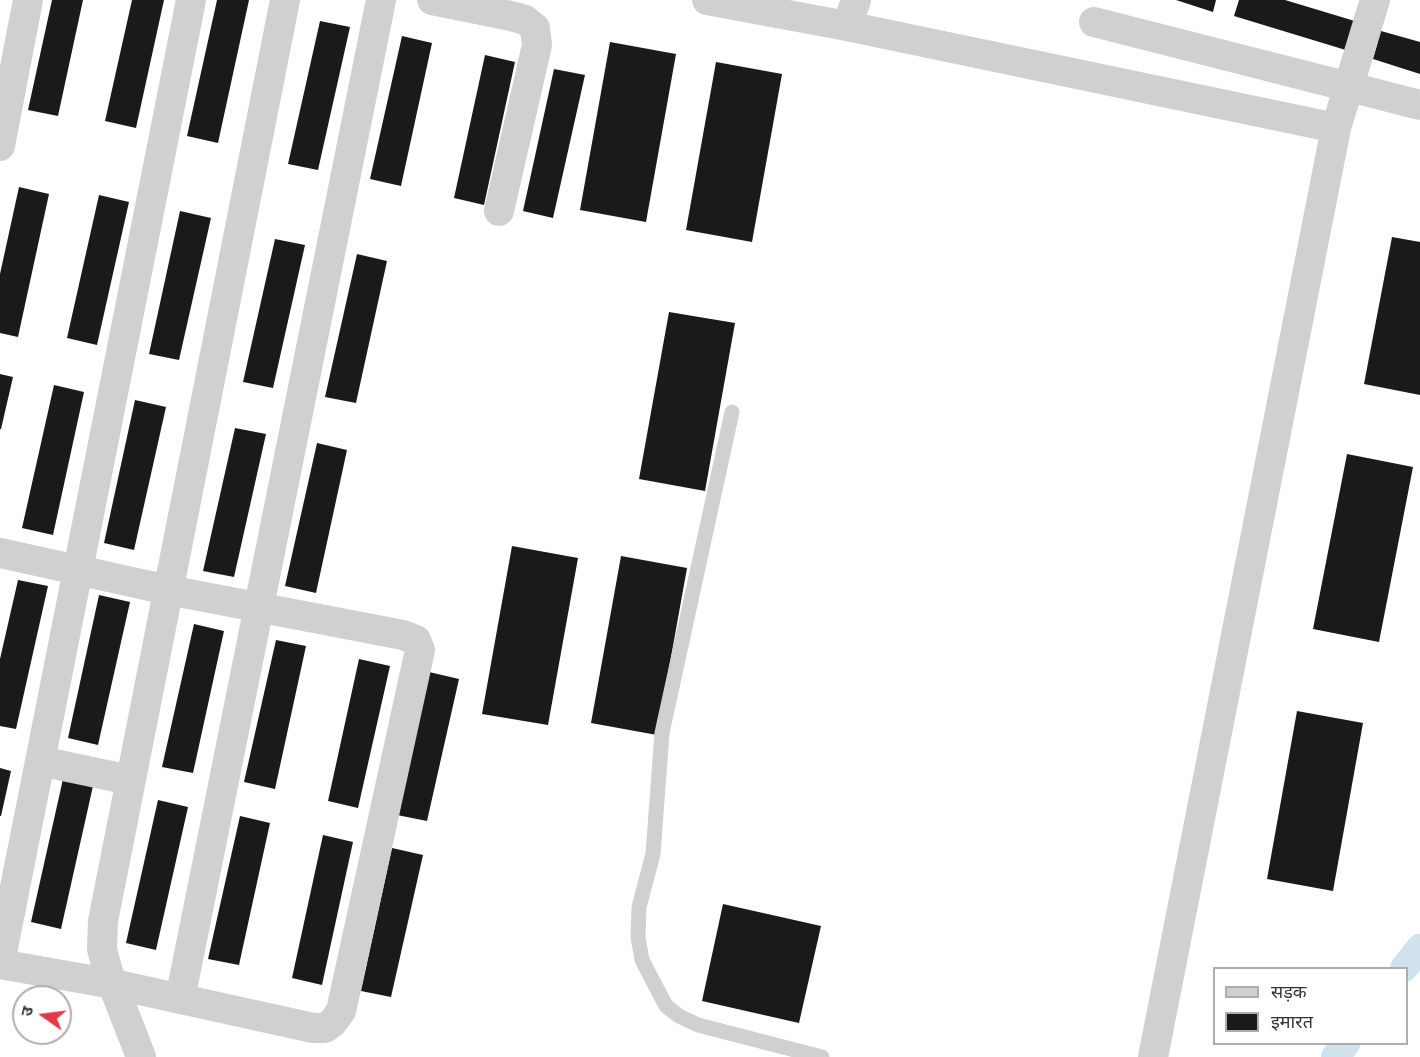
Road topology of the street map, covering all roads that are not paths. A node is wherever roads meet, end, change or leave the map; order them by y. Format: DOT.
graph roads {
  1 [pos="28,0"];
  2 [pos="191,0"];
  3 [pos="285,0"];
  4 [pos="381,0"];
  5 [pos="432,0"];
  6 [pos="707,0"];
  7 [pos="1375,0"];
  8 [pos="851,13"];
  9 [pos="1094,22"];
  10 [pos="1349,86"];
  11 [pos="1420,105"];
  12 [pos="1336,128"];
  13 [pos="0,146"];
  14 [pos="499,211"];
  15 [pos="732,412"];
  16 [pos="0,553"];
  17 [pos="78,570"];
  18 [pos="168,590"];
  19 [pos="259,608"];
  20 [pos="40,761"];
  21 [pos="130,780"];
  22 [pos="0,964"];
  23 [pos="113,984"];
  24 [pos="180,999"];
  25 [pos="141,1057"];
  26 [pos="822,1057"];
  27 [pos="1153,1057"];
  1 -- 13 [label="street"];
  2 -- 17 [label="street"];
  3 -- 18 [label="street"];
  4 -- 19 [label="street"];
  5 -- 14 [label="street"];
  6 -- 8 [label="street"];
  7 -- 10 [label="street"];
  8 -- 12 [label="street"];
  9 -- 10 [label="street"];
  10 -- 11 [label="street"];
  10 -- 12 [label="street"];
  12 -- 27 [label="street"];
  15 -- 26 [label="lane"];
  16 -- 17 [label="street"];
  17 -- 18 [label="street"];
  17 -- 20 [label="street"];
  18 -- 19 [label="street"];
  18 -- 21 [label="street"];
  19 -- 24 [label="street"];
  19 -- 24 [label="street"];
  20 -- 21 [label="street"];
  20 -- 22 [label="street"];
  21 -- 23 [label="street"];
  22 -- 23 [label="street"];
  23 -- 24 [label="street"];
  23 -- 25 [label="street"];
}
